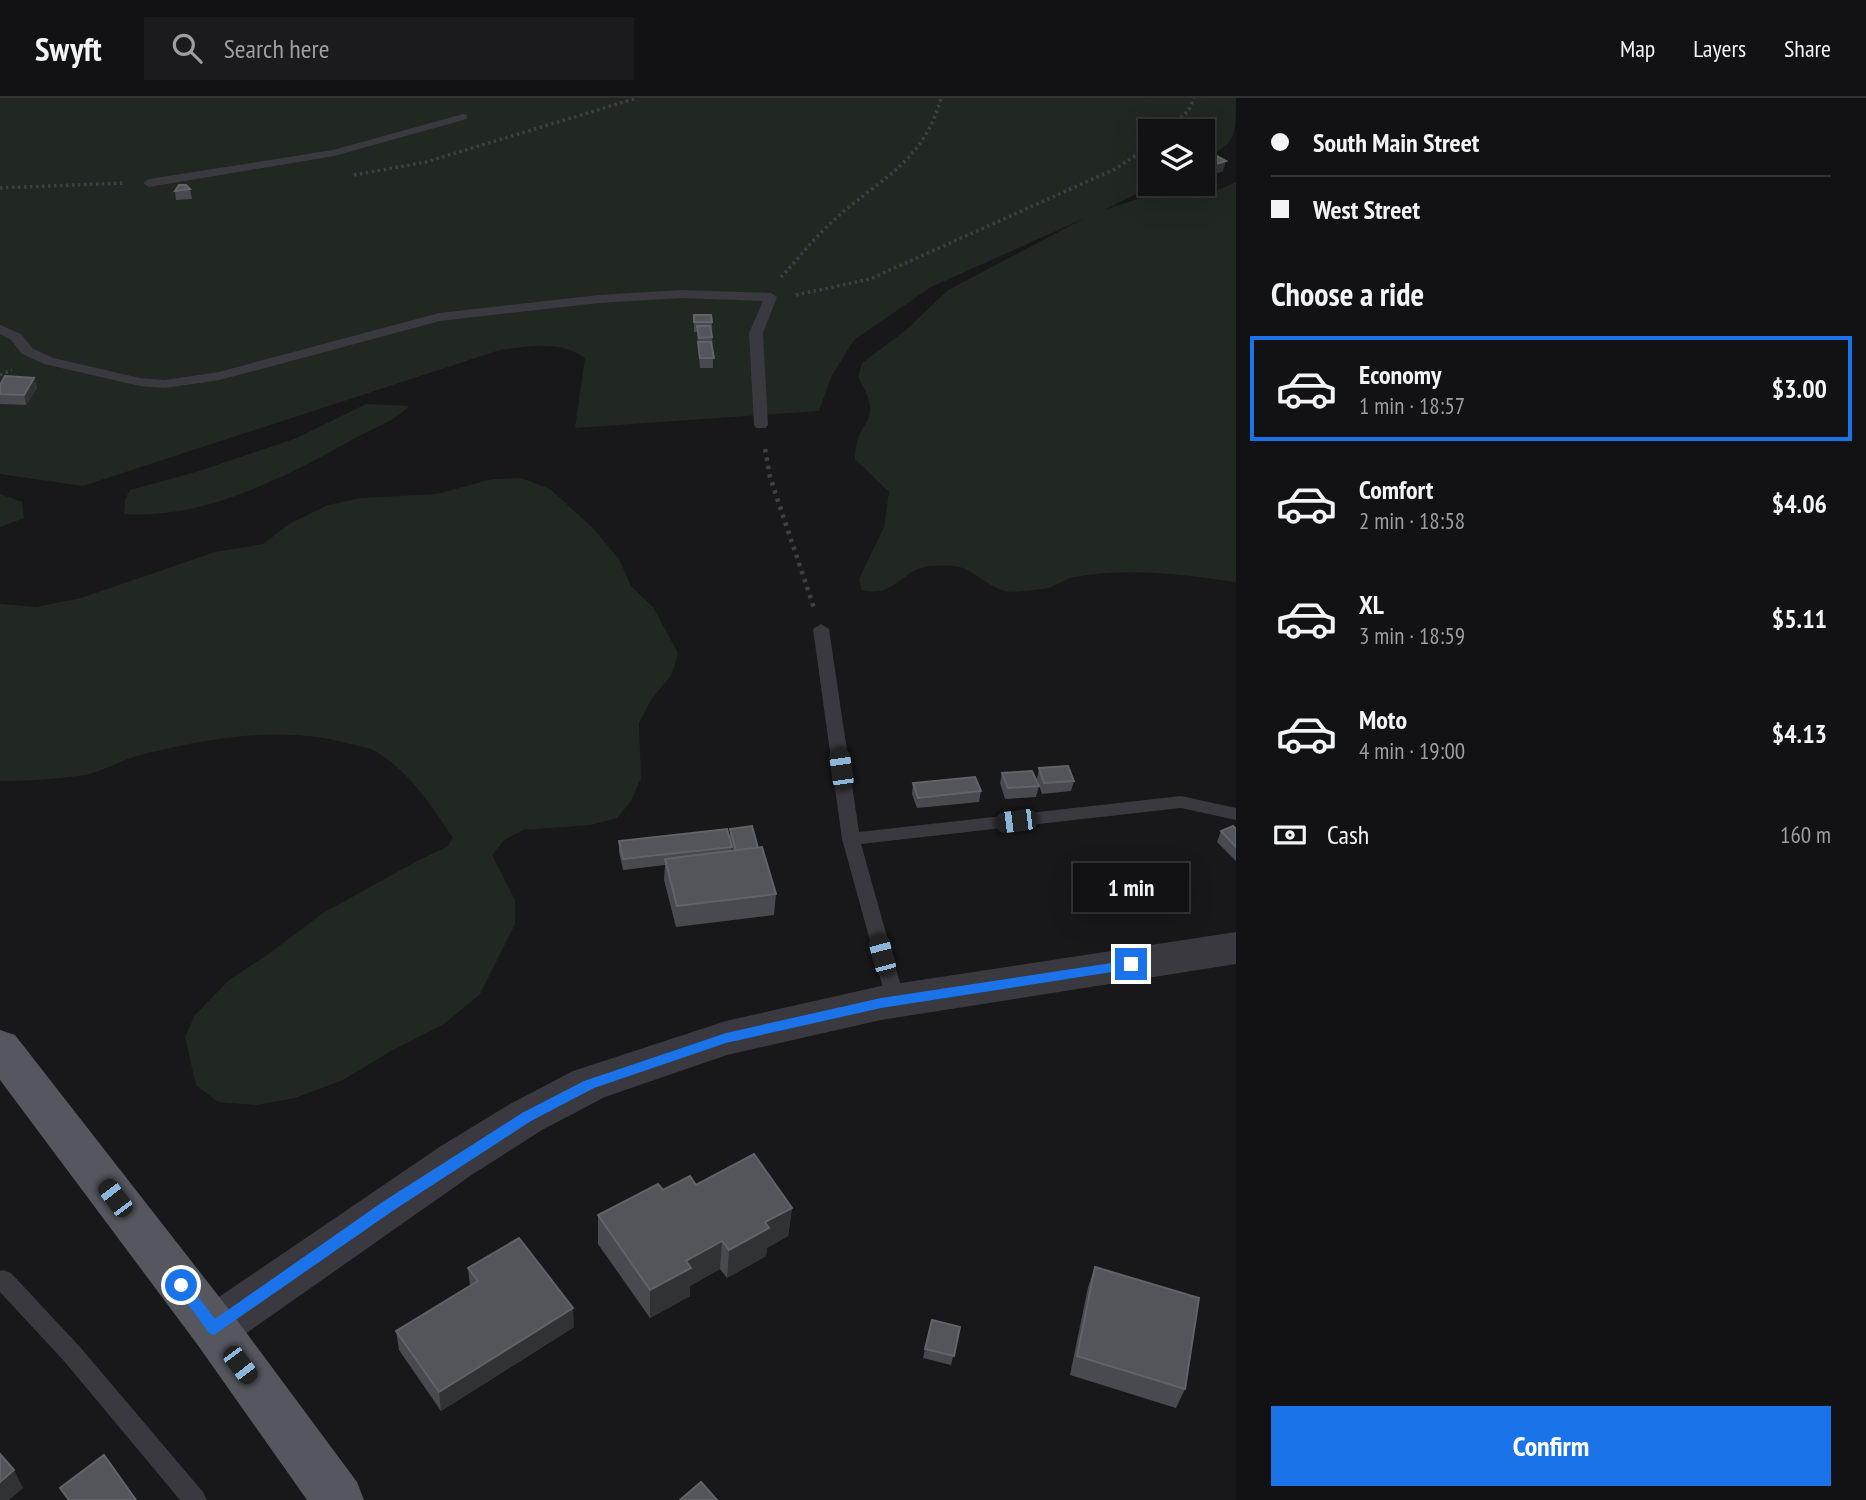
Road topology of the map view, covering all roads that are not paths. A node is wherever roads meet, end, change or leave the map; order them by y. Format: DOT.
graph roads {
  1 [pos="463,117"];
  2 [pos="149,183"];
  3 [pos="0,329"];
  4 [pos="761,425"];
  5 [pos="821,629"];
  6 [pos="1236,814"];
  7 [pos="851,839"];
  8 [pos="1236,948"];
  9 [pos="895,1001"];
  10 [pos="0,1047"];
  11 [pos="0,1282"];
  12 [pos="214,1328"];
  13 [pos="195,1500"];
  14 [pos="338,1500"];
  1 -- 2 [label="lane"];
  3 -- 4 [label="lane"];
  5 -- 7 [label="lane"];
  6 -- 7 [label="lane"];
  7 -- 9 [label="lane"];
  8 -- 9 [label="street"];
  9 -- 12 [label="street"];
  10 -- 12 [label="main road"];
  11 -- 13 [label="lane"];
  12 -- 14 [label="main road"];
}
